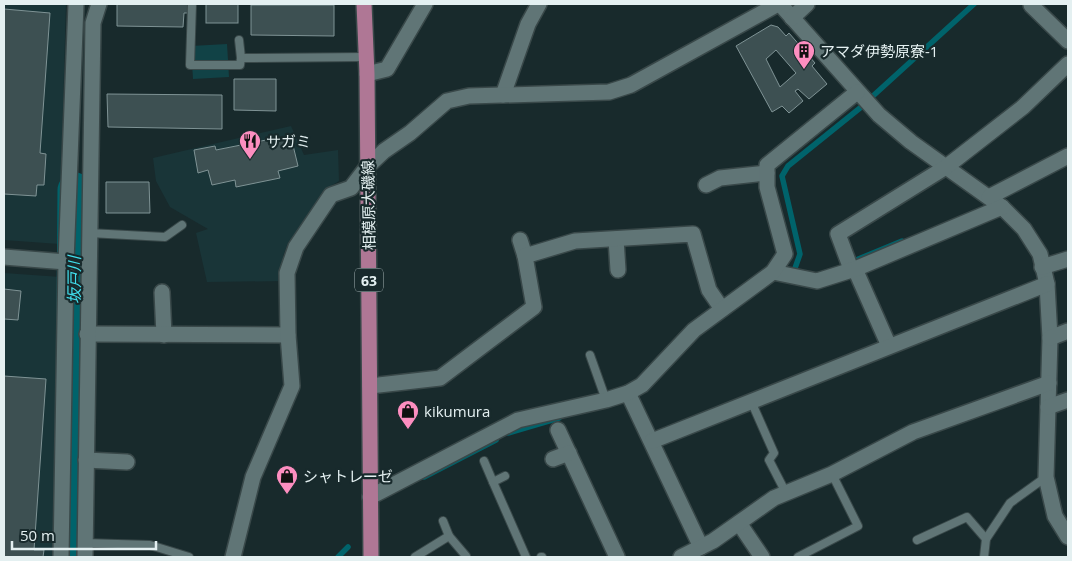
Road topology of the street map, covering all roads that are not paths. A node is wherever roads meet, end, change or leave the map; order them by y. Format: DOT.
graph roads {
  1 [pos="76,4"];
  2 [pos="99,4"];
  3 [pos="192,4"];
  4 [pos="364,4"];
  5 [pos="425,4"];
  6 [pos="539,4"];
  7 [pos="779,4"];
  8 [pos="806,4"];
  9 [pos="1031,5"];
  10 [pos="792,18"];
  11 [pos="239,40"];
  12 [pos="1068,41"];
  13 [pos="241,58"];
  14 [pos="366,58"];
  15 [pos="1068,64"];
  16 [pos="367,74"];
  17 [pos="857,92"];
  18 [pos="503,95"];
  19 [pos="1068,156"];
  20 [pos="367,167"];
  21 [pos="946,167"];
  22 [pos="767,173"];
  23 [pos="706,184"];
  24 [pos="988,197"];
  25 [pos="1002,207"];
  26 [pos="182,225"];
  27 [pos="89,233"];
  28 [pos="616,239"];
  29 [pos="520,240"];
  30 [pos="525,256"];
  31 [pos="4,258"];
  32 [pos="1068,259"];
  33 [pos="66,262"];
  34 [pos="1042,267"];
  35 [pos="853,269"];
  36 [pos="618,270"];
  37 [pos="773,272"];
  38 [pos="1047,284"];
  39 [pos="162,292"];
  40 [pos="722,309"];
  41 [pos="1068,331"];
  42 [pos="87,334"];
  43 [pos="164,335"];
  44 [pos="288,336"];
  45 [pos="1050,338"];
  46 [pos="889,346"];
  47 [pos="590,355"];
  48 [pos="1049,383"];
  49 [pos="370,386"];
  50 [pos="628,393"];
  51 [pos="606,400"];
  52 [pos="1068,400"];
  53 [pos="751,401"];
  54 [pos="1048,407"];
  55 [pos="558,430"];
  56 [pos="652,441"];
  57 [pos="569,453"];
  58 [pos="553,459"];
  59 [pos="86,460"];
  60 [pos="484,461"];
  61 [pos="126,462"];
  62 [pos="832,474"];
  63 [pos="505,476"];
  64 [pos="1046,477"];
  65 [pos="493,482"];
  66 [pos="786,493"];
  67 [pos="370,496"];
  68 [pos="443,522"];
  69 [pos="739,524"];
  70 [pos="449,536"];
  71 [pos="1068,537"];
  72 [pos="986,539"];
  73 [pos="918,540"];
  74 [pos="700,546"];
  75 [pos="85,550"];
  76 [pos="466,556"];
  77 [pos="61,557"];
  78 [pos="189,557"];
  79 [pos="233,557"];
  80 [pos="371,557"];
  81 [pos="415,557"];
  82 [pos="526,557"];
  83 [pos="617,557"];
  84 [pos="681,557"];
  85 [pos="762,557"];
  86 [pos="798,557"];
  87 [pos="984,557"];
  1 -- 33 [label="street"];
  2 -- 27 [label="street"];
  3 -- 13 [label="lane"];
  4 -- 14 [label="main road, 相模原大磯線 / 63"];
  5 -- 16 [label="street"];
  6 -- 18 [label="street"];
  7 -- 10 [label="street"];
  7 -- 18 [label="street"];
  8 -- 10 [label="street"];
  9 -- 12 [label="street"];
  10 -- 17 [label="street"];
  11 -- 13 [label="lane"];
  13 -- 14 [label="lane"];
  14 -- 16 [label="main road, 相模原大磯線 / 63"];
  15 -- 21 [label="street"];
  16 -- 20 [label="main road, 相模原大磯線 / 63"];
  17 -- 21 [label="street"];
  17 -- 22 [label="street"];
  18 -- 20 [label="street"];
  19 -- 24 [label="street"];
  20 -- 44 [label="street"];
  20 -- 49 [label="main road, 相模原大磯線 / 63"];
  21 -- 24 [label="street"];
  21 -- 35 [label="street"];
  22 -- 23 [label="street"];
  22 -- 37 [label="street"];
  24 -- 25 [label="street"];
  25 -- 34 [label="street"];
  25 -- 35 [label="street"];
  26 -- 27 [label="lane"];
  27 -- 42 [label="street"];
  28 -- 30 [label="street"];
  28 -- 36 [label="street"];
  28 -- 40 [label="street"];
  29 -- 30 [label="street"];
  30 -- 49 [label="street"];
  31 -- 33 [label="street"];
  32 -- 34 [label="street"];
  33 -- 77 [label="street"];
  34 -- 38 [label="street"];
  35 -- 37 [label="street"];
  35 -- 46 [label="street"];
  37 -- 40 [label="street"];
  38 -- 45 [label="street"];
  38 -- 46 [label="street"];
  39 -- 43 [label="street"];
  40 -- 50 [label="street"];
  41 -- 45 [label="street"];
  42 -- 43 [label="street"];
  42 -- 59 [label="street"];
  43 -- 44 [label="street"];
  44 -- 79 [label="street"];
  45 -- 48 [label="street"];
  46 -- 53 [label="street"];
  47 -- 51 [label="lane"];
  48 -- 54 [label="street"];
  48 -- 62 [label="street"];
  49 -- 67 [label="main road, 相模原大磯線 / 63"];
  50 -- 51 [label="street"];
  50 -- 56 [label="street"];
  51 -- 67 [label="street"];
  52 -- 54 [label="street"];
  53 -- 56 [label="street"];
  53 -- 66 [label="lane"];
  54 -- 64 [label="street"];
  55 -- 57 [label="street"];
  56 -- 74 [label="street"];
  57 -- 58 [label="street"];
  57 -- 83 [label="street"];
  59 -- 61 [label="street"];
  59 -- 75 [label="street"];
  60 -- 65 [label="lane"];
  62 -- 66 [label="street"];
  62 -- 86 [label="lane"];
  63 -- 65 [label="lane"];
  64 -- 71 [label="street"];
  64 -- 72 [label="lane"];
  65 -- 82 [label="lane"];
  66 -- 69 [label="street"];
  67 -- 80 [label="main road, 相模原大磯線 / 63"];
  68 -- 70 [label="lane"];
  69 -- 74 [label="street"];
  69 -- 85 [label="street"];
  70 -- 76 [label="lane"];
  70 -- 81 [label="lane"];
  72 -- 73 [label="lane"];
  72 -- 87 [label="lane"];
  74 -- 84 [label="street"];
  75 -- 78 [label="lane"];
}
